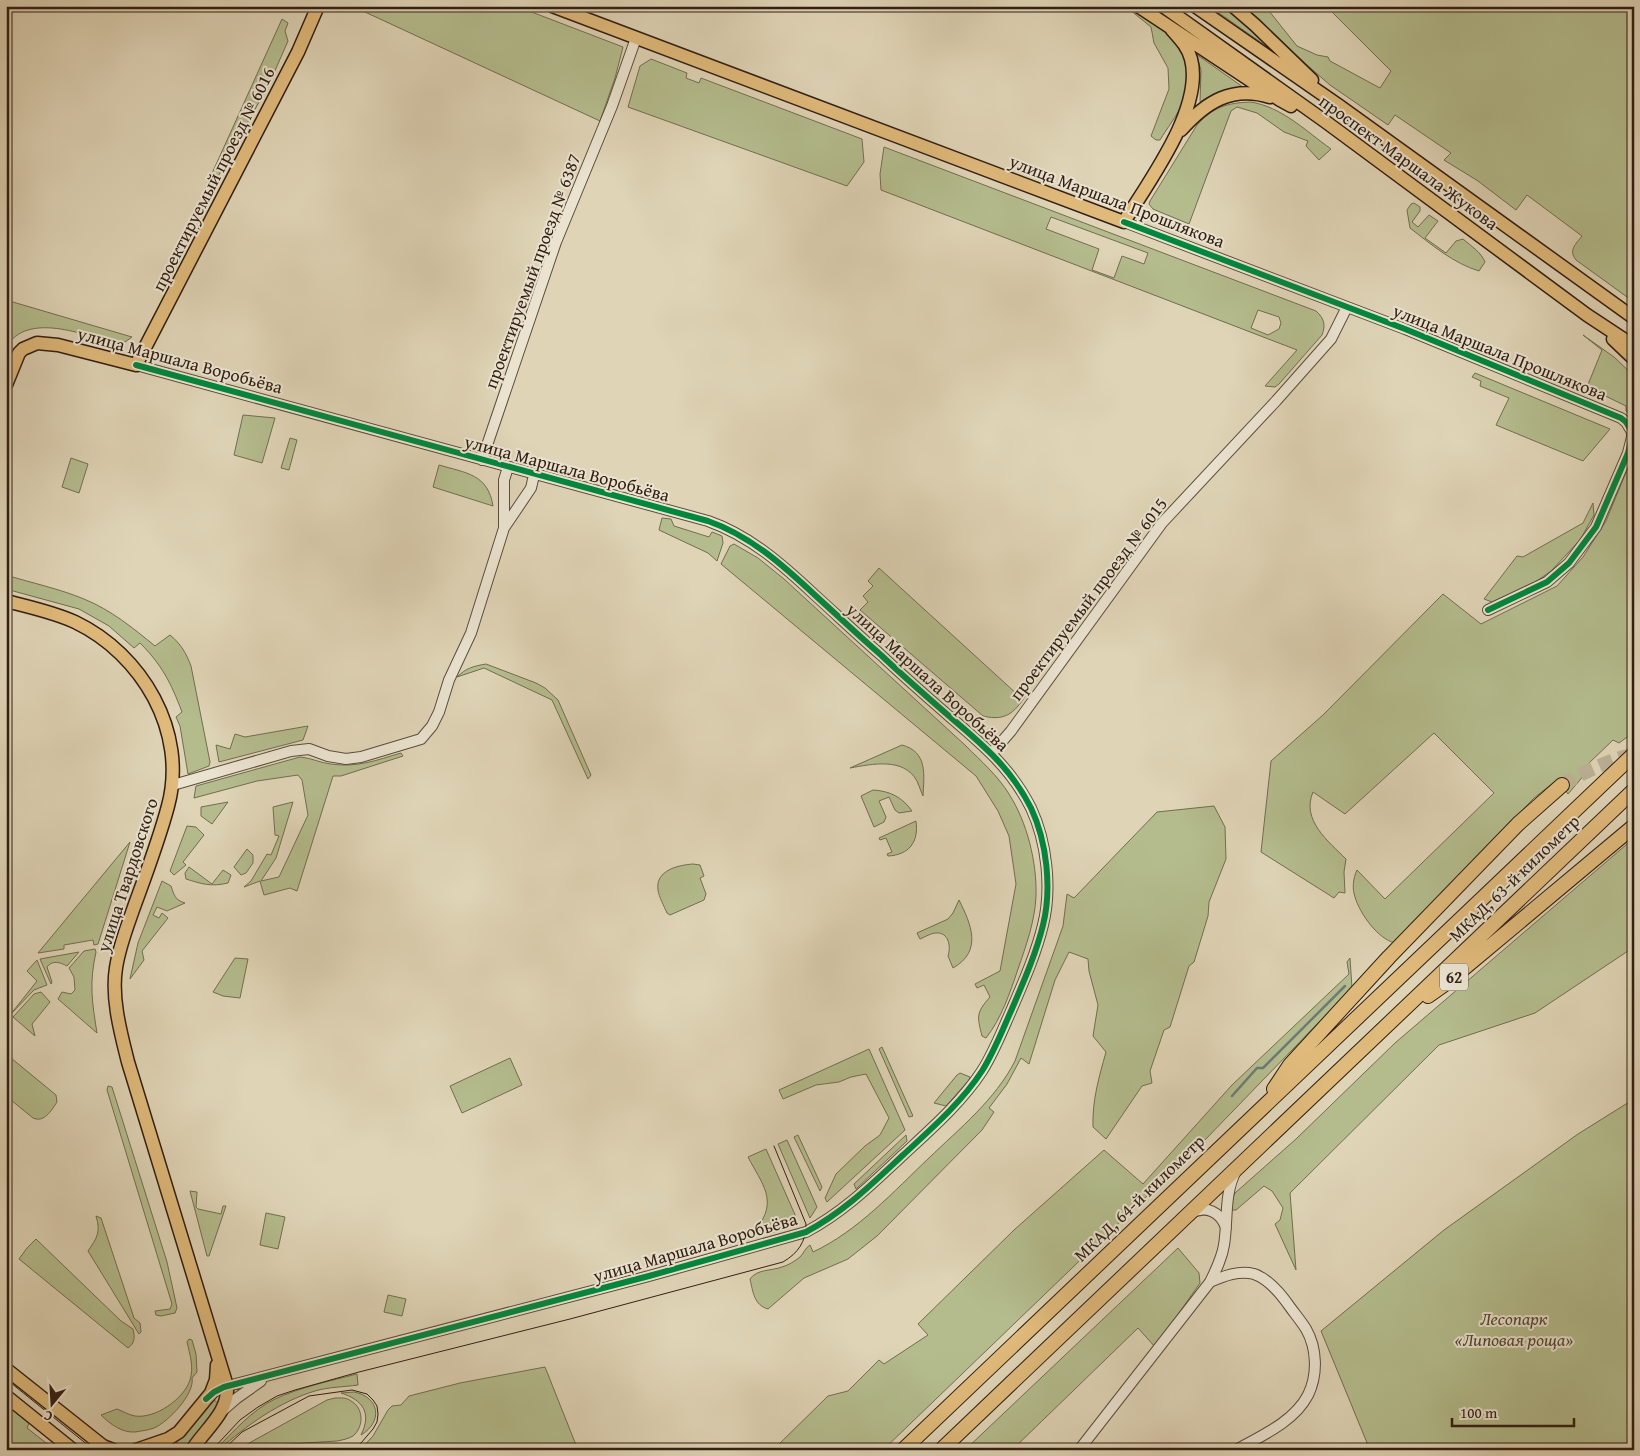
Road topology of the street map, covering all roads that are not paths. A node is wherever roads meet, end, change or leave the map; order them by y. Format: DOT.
graph roads {
  1 [pos="552,6"];
  2 [pos="1138,6"];
  3 [pos="1163,6"];
  4 [pos="1195,6"];
  5 [pos="1233,6"];
  6 [pos="317,8"];
  7 [pos="1172,30"];
  8 [pos="636,38"];
  9 [pos="1280,100"];
  10 [pos="1338,105"];
  11 [pos="1326,122"];
  12 [pos="1176,136"];
  13 [pos="1124,222"];
  14 [pos="1347,306"];
  15 [pos="1587,315"];
  16 [pos="1631,315"];
  17 [pos="1634,346"];
  18 [pos="1634,359"];
  19 [pos="136,366"];
  20 [pos="6,385"];
  21 [pos="482,460"];
  22 [pos="508,467"];
  23 [pos="534,474"];
  24 [pos="504,528"];
  25 [pos="6,601"];
  26 [pos="1488,610"];
  27 [pos="992,753"];
  28 [pos="1634,754"];
  29 [pos="173,785"];
  30 [pos="1562,785"];
  31 [pos="1634,790"];
  32 [pos="1634,826"];
  33 [pos="1401,975"];
  34 [pos="1394,1019"];
  35 [pos="1258,1112"];
  36 [pos="1239,1166"];
  37 [pos="1188,1215"];
  38 [pos="1226,1228"];
  39 [pos="1219,1264"];
  40 [pos="1228,1274"];
  41 [pos="1210,1282"];
  42 [pos="216,1355"];
  43 [pos="6,1369"];
  44 [pos="272,1376"];
  45 [pos="227,1386"];
  46 [pos="6,1396"];
  47 [pos="206,1399"];
  48 [pos="222,1411"];
  49 [pos="73,1450"];
  50 [pos="114,1450"];
  51 [pos="129,1450"];
  52 [pos="137,1450"];
  53 [pos="152,1450"];
  54 [pos="192,1450"];
  55 [pos="903,1450"];
  56 [pos="941,1450"];
  57 [pos="1079,1450"];
  58 [pos="1236,1450"];
  1 -- 8 [label="main road, улица Маршала Прошлякова"];
  2 -- 7 [label="main road"];
  3 -- 11 [label="main road, проспект Маршала Жукова"];
  4 -- 10 [label="main road, проспект Маршала Жукова"];
  5 -- 10 [label="main road"];
  6 -- 19 [label="main road, проектируемый проезд № 6016"];
  7 -- 9 [label="main road"];
  7 -- 12 [label="main road"];
  8 -- 13 [label="main road, улица Маршала Прошлякова"];
  8 -- 21 [label="street, проектируемый проезд № 6387"];
  9 -- 11 [label="main road"];
  9 -- 12 [label="main road"];
  10 -- 16 [label="main road, проспект Маршала Жукова"];
  11 -- 15 [label="main road, проспект Маршала Жукова"];
  12 -- 13 [label="main road"];
  13 -- 14 [label="street, улица Маршала Прошлякова"];
  14 -- 26 [label="street, улица Маршала Прошлякова"];
  14 -- 27 [label="street, проектируемый проезд № 6015"];
  15 -- 17 [label="main road, проспект Маршала Жукова"];
  15 -- 18 [label="main road"];
  19 -- 20 [label="main road, улица Маршала Воробьёва"];
  19 -- 21 [label="street, улица Маршала Воробьёва"];
  21 -- 22 [label="street, улица Маршала Воробьёва"];
  22 -- 23 [label="street, улица Маршала Воробьёва"];
  22 -- 24 [label="street"];
  23 -- 24 [label="street"];
  23 -- 27 [label="street, улица Маршала Воробьёва"];
  24 -- 29 [label="street"];
  25 -- 29 [label="main road, улица Твардовского"];
  27 -- 44 [label="street, улица Маршала Воробьёва"];
  28 -- 33 [label="highway, МКАД, 63-й километр"];
  29 -- 42 [label="main road, улица Твардовского"];
  30 -- 35 [label="highway"];
  31 -- 34 [label="highway, МКАД, 63-й километр"];
  32 -- 34 [label="highway, 62"];
  33 -- 35 [label="highway, МКАД, 64-й километр"];
  34 -- 36 [label="highway, МКАД, 63-й километр"];
  35 -- 55 [label="highway, МКАД, 64-й километр"];
  36 -- 37 [label="highway"];
  36 -- 38 [label="street"];
  37 -- 38 [label="street"];
  37 -- 56 [label="highway"];
  38 -- 39 [label="street"];
  39 -- 40 [label="street"];
  39 -- 41 [label="street"];
  40 -- 41 [label="street"];
  40 -- 58 [label="street"];
  41 -- 57 [label="street"];
  42 -- 45 [label="main road, улица Твардовского"];
  42 -- 47 [label="main road, улица Твардовского"];
  43 -- 50 [label="main road"];
  44 -- 45 [label="street, улица Маршала Воробьёва"];
  44 -- 48 [label="street, улица Маршала Воробьёва"];
  45 -- 47 [label="street, улица Маршала Воробьёва"];
  45 -- 48 [label="main road"];
  46 -- 49 [label="main road"];
  47 -- 52 [label="main road, улица Твардовского"];
  48 -- 54 [label="main road"];
  51 -- 52 [label="main road"];
  52 -- 53 [label="main road"];
}
